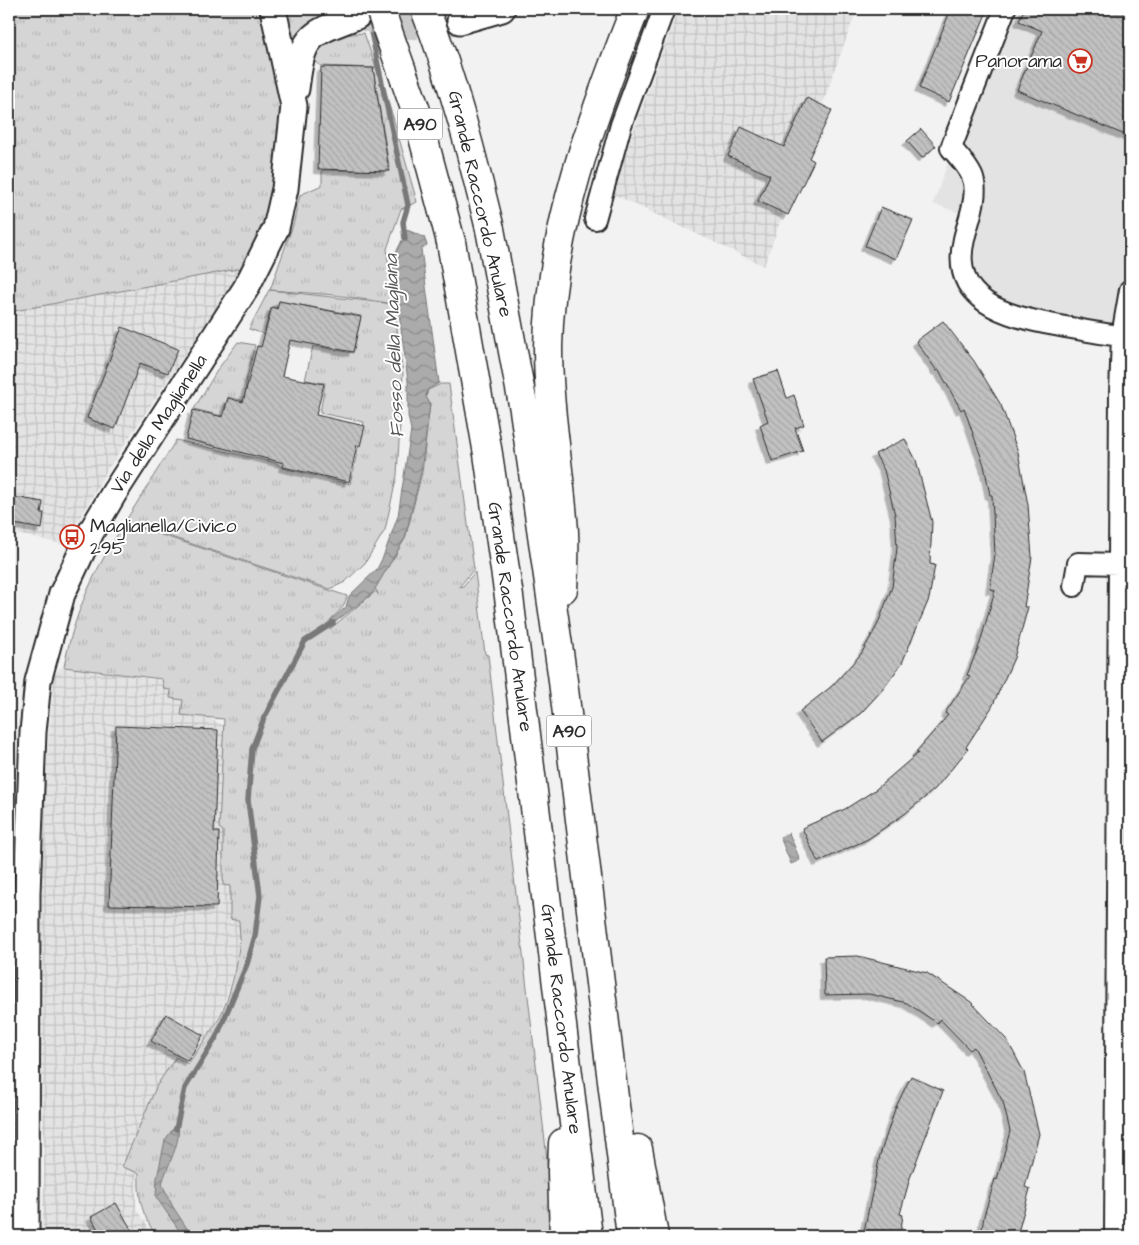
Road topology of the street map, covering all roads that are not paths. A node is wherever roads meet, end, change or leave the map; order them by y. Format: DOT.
graph roads {
  1 [pos="273,9"];
  2 [pos="425,9"];
  3 [pos="502,9"];
  4 [pos="635,9"];
  5 [pos="664,9"];
  6 [pos="1005,9"];
  7 [pos="358,11"];
  8 [pos="460,21"];
  9 [pos="294,106"];
  10 [pos="595,219"];
  11 [pos="1130,290"];
  12 [pos="1122,336"];
  13 [pos="1118,564"];
  14 [pos="1074,586"];
  15 [pos="562,673"];
  16 [pos="1124,781"];
  17 [pos="1124,999"];
  18 [pos="610,1064"];
  19 [pos="571,1097"];
  20 [pos="1123,1193"];
  21 [pos="26,1236"];
  22 [pos="564,1236"];
  23 [pos="588,1236"];
  24 [pos="631,1236"];
  25 [pos="654,1236"];
  26 [pos="1115,1236"];
  1 -- 9 [label="main road, Via della Maglianella"];
  2 -- 15 [label="highway, Grande Raccordo Anulare / A90, bridge"];
  3 -- 8 [label="main road"];
  4 -- 15 [label="highway"];
  5 -- 10 [label="street"];
  6 -- 12 [label="street"];
  7 -- 9 [label="main road"];
  7 -- 19 [label="highway, Grande Raccordo Anulare / A90, bridge"];
  9 -- 21 [label="main road, Via della Maglianella"];
  11 -- 12 [label="street"];
  12 -- 13 [label="street"];
  13 -- 14 [label="street"];
  13 -- 16 [label="street"];
  15 -- 18 [label="highway, Grande Raccordo Anulare / A90"];
  16 -- 17 [label="street"];
  17 -- 20 [label="street"];
  18 -- 24 [label="highway, Grande Raccordo Anulare / A90"];
  18 -- 25 [label="highway"];
  19 -- 22 [label="highway"];
  19 -- 23 [label="highway, Grande Raccordo Anulare / A90"];
  20 -- 26 [label="street"];
}
